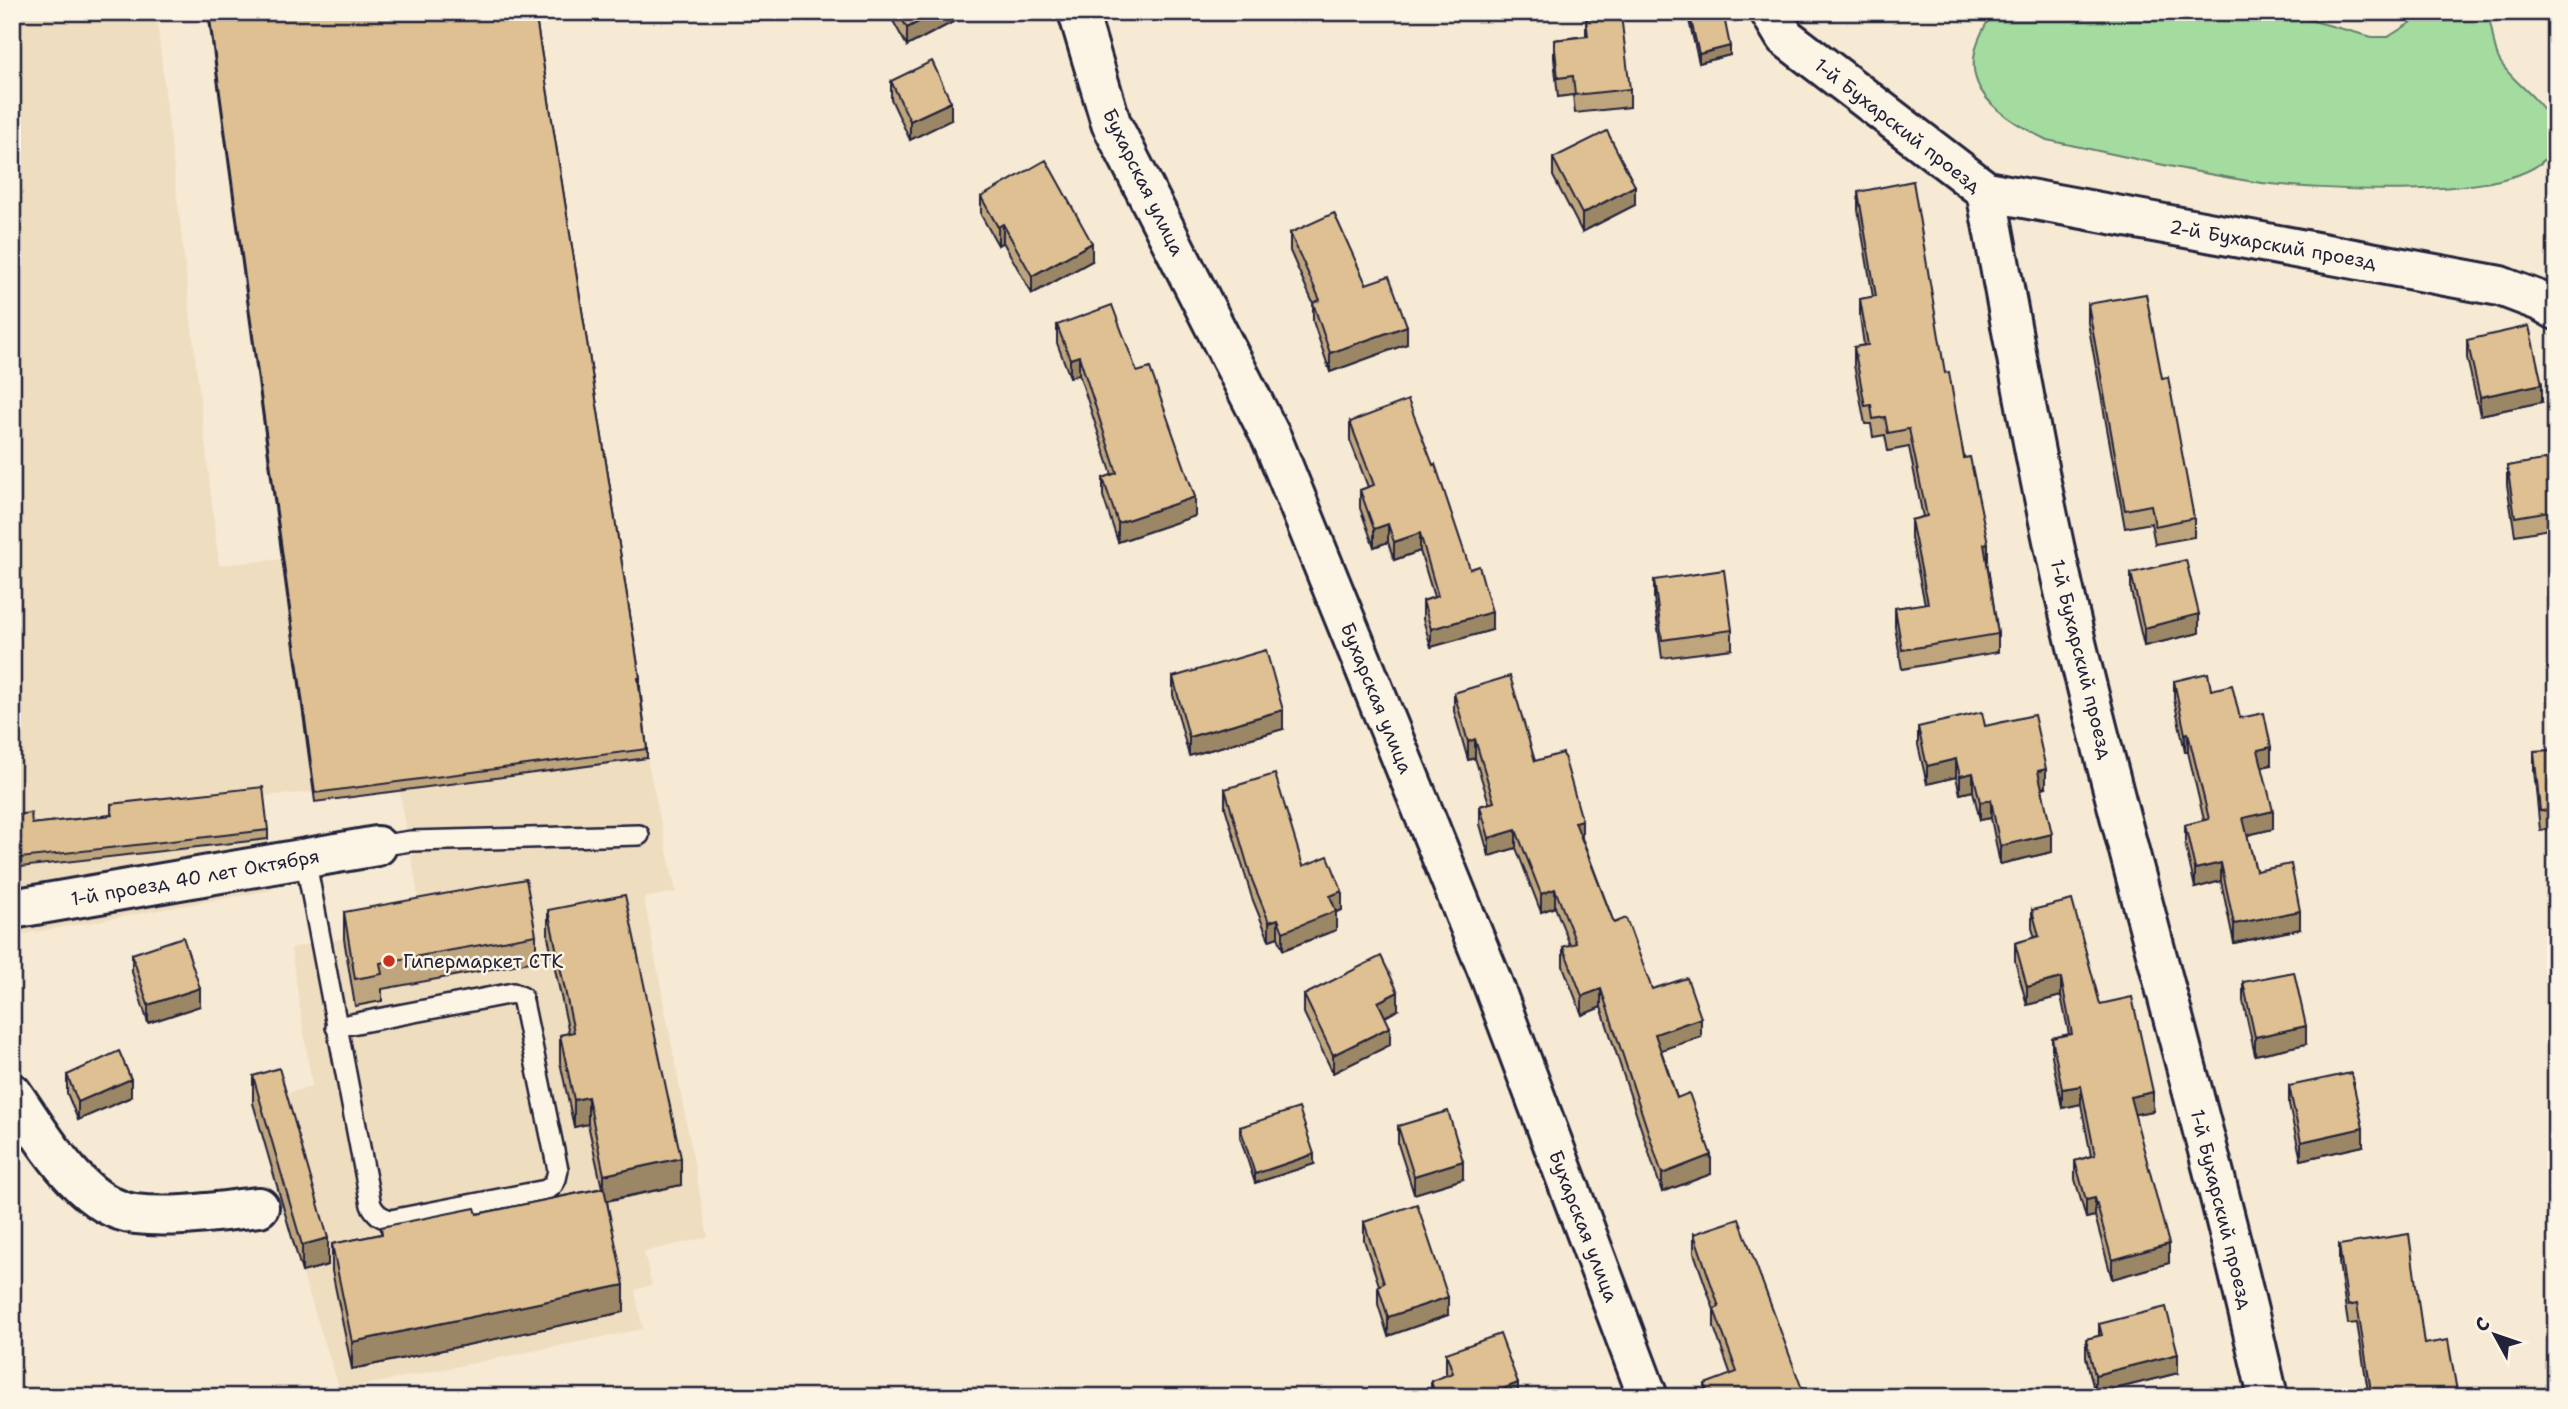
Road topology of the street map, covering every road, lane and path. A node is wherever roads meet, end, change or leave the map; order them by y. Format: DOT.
graph roads {
  1 [pos="1078,12"];
  2 [pos="1770,12"];
  3 [pos="1986,191"];
  4 [pos="2556,310"];
  5 [pos="639,835"];
  6 [pos="377,846"];
  7 [pos="305,858"];
  8 [pos="12,909"];
  9 [pos="336,1027"];
  10 [pos="12,1093"];
  11 [pos="259,1208"];
  12 [pos="1648,1397"];
  13 [pos="2267,1397"];
  1 -- 12 [label="street, Бухарская улица"];
  2 -- 3 [label="street, 1-й Бухарский проезд"];
  3 -- 4 [label="street, 2-й Бухарский проезд"];
  3 -- 13 [label="street, 1-й Бухарский проезд"];
  5 -- 6 [label="lane"];
  6 -- 7 [label="street, 1-й проезд 40 лет Октября"];
  7 -- 8 [label="street, 1-й проезд 40 лет Октября"];
  7 -- 9 [label="lane"];
  9 -- 9 [label="lane"];
  10 -- 11 [label="street"];
}
